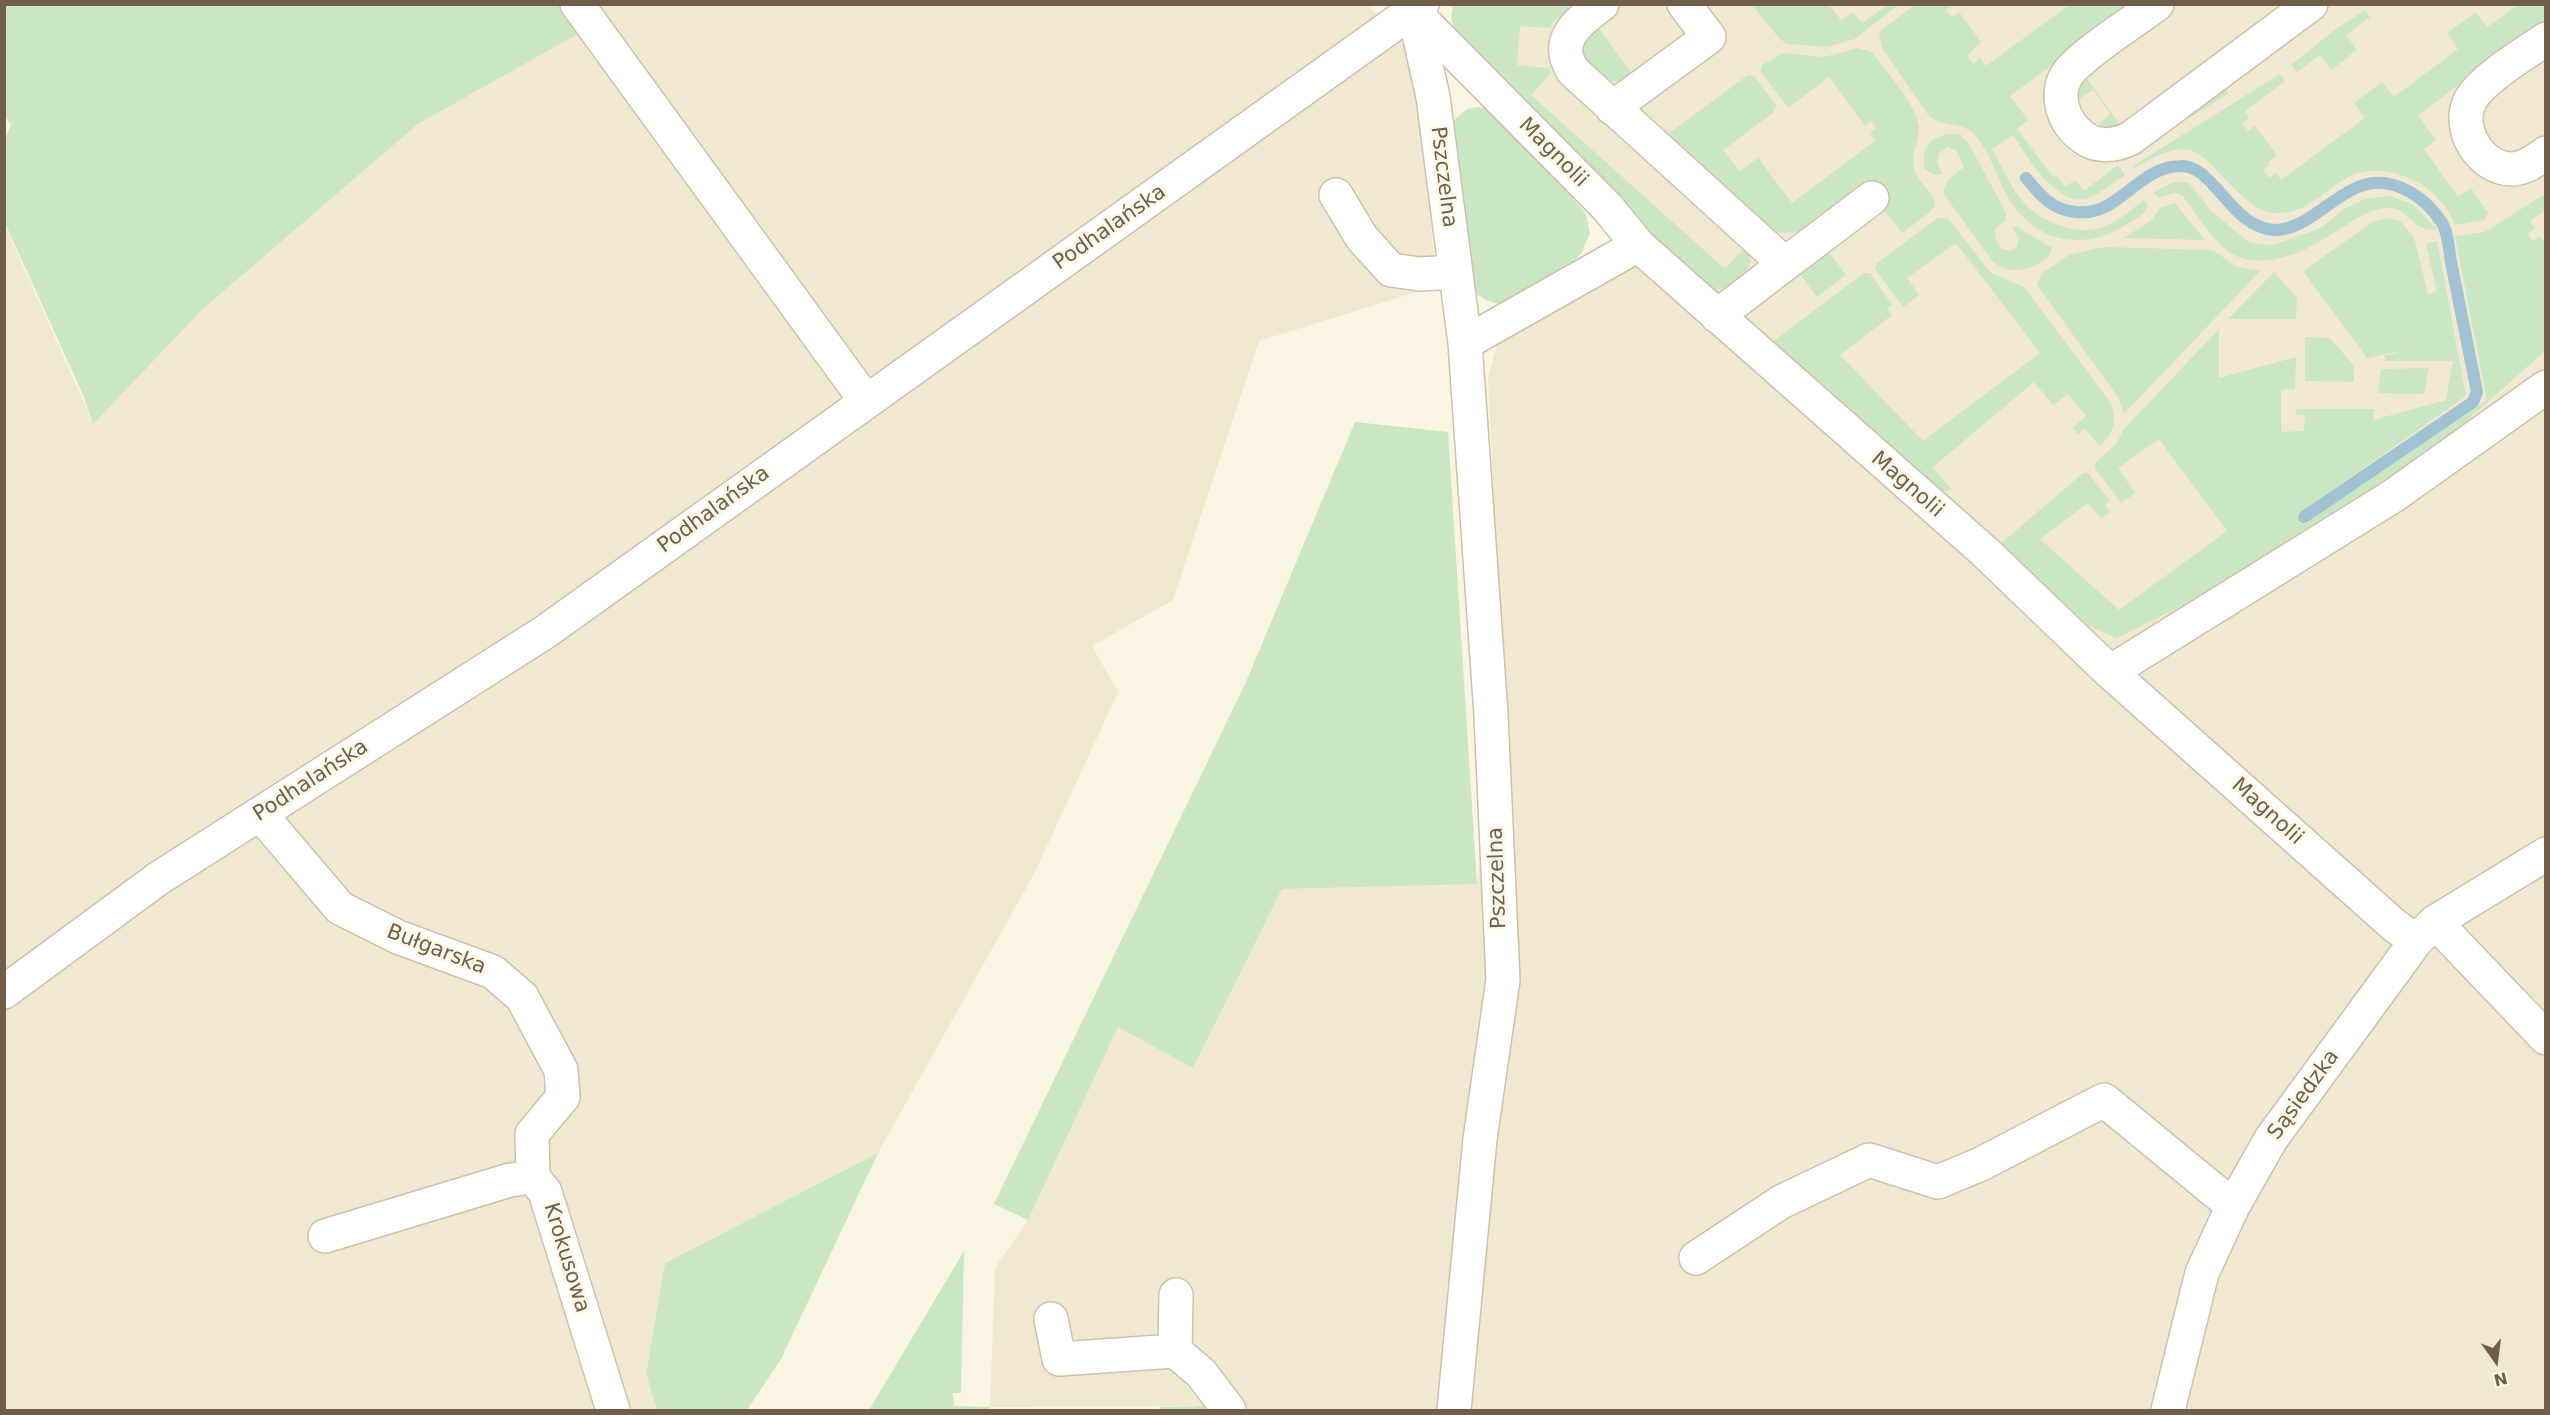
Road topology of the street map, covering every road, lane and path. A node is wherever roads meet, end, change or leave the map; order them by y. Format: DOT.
graph roads {
  1 [pos="577,4"];
  2 [pos="1602,4"];
  3 [pos="1684,4"];
  4 [pos="2157,4"];
  5 [pos="2311,4"];
  6 [pos="1417,7"];
  7 [pos="2546,39"];
  8 [pos="1611,108"];
  9 [pos="2546,153"];
  10 [pos="1336,195"];
  11 [pos="1872,198"];
  12 [pos="1638,245"];
  13 [pos="1785,264"];
  14 [pos="1455,272"];
  15 [pos="1717,316"];
  16 [pos="1465,344"];
  17 [pos="2546,387"];
  18 [pos="866,401"];
  19 [pos="2110,672"];
  20 [pos="260,814"];
  21 [pos="2546,854"];
  22 [pos="2426,932"];
  23 [pos="4,992"];
  24 [pos="2546,1038"];
  25 [pos="533,1177"];
  26 [pos="2233,1206"];
  27 [pos="325,1236"];
  28 [pos="1696,1258"];
  29 [pos="1176,1295"];
  30 [pos="1051,1319"];
  31 [pos="1175,1351"];
  32 [pos="613,1410"];
  33 [pos="1229,1410"];
  34 [pos="1454,1410"];
  35 [pos="2168,1410"];
  1 -- 18 [label="street"];
  2 -- 8 [label="street"];
  3 -- 8 [label="street"];
  4 -- 5 [label="street"];
  6 -- 12 [label="street, Magnolii"];
  6 -- 14 [label="street, Pszczelna"];
  6 -- 18 [label="street, Podhalańska"];
  7 -- 9 [label="street"];
  8 -- 13 [label="street"];
  10 -- 14 [label="street"];
  11 -- 13 [label="street"];
  12 -- 15 [label="street, Magnolii"];
  12 -- 16 [label="street"];
  13 -- 15 [label="street"];
  14 -- 16 [label="street, Pszczelna"];
  15 -- 19 [label="street, Magnolii"];
  16 -- 34 [label="street, Pszczelna"];
  17 -- 19 [label="street"];
  18 -- 20 [label="street, Podhalańska"];
  19 -- 22 [label="street, Magnolii"];
  20 -- 23 [label="street, Podhalańska"];
  20 -- 25 [label="street, Bułgarska"];
  21 -- 22 [label="street, Sąsiedzka"];
  22 -- 24 [label="street, Magnolii"];
  22 -- 26 [label="street, Sąsiedzka"];
  25 -- 27 [label="street, Krokusowa"];
  25 -- 32 [label="street, Krokusowa"];
  26 -- 28 [label="street"];
  26 -- 35 [label="street, Sąsiedzka"];
  29 -- 31 [label="street"];
  30 -- 31 [label="street"];
  31 -- 33 [label="street"];
}
